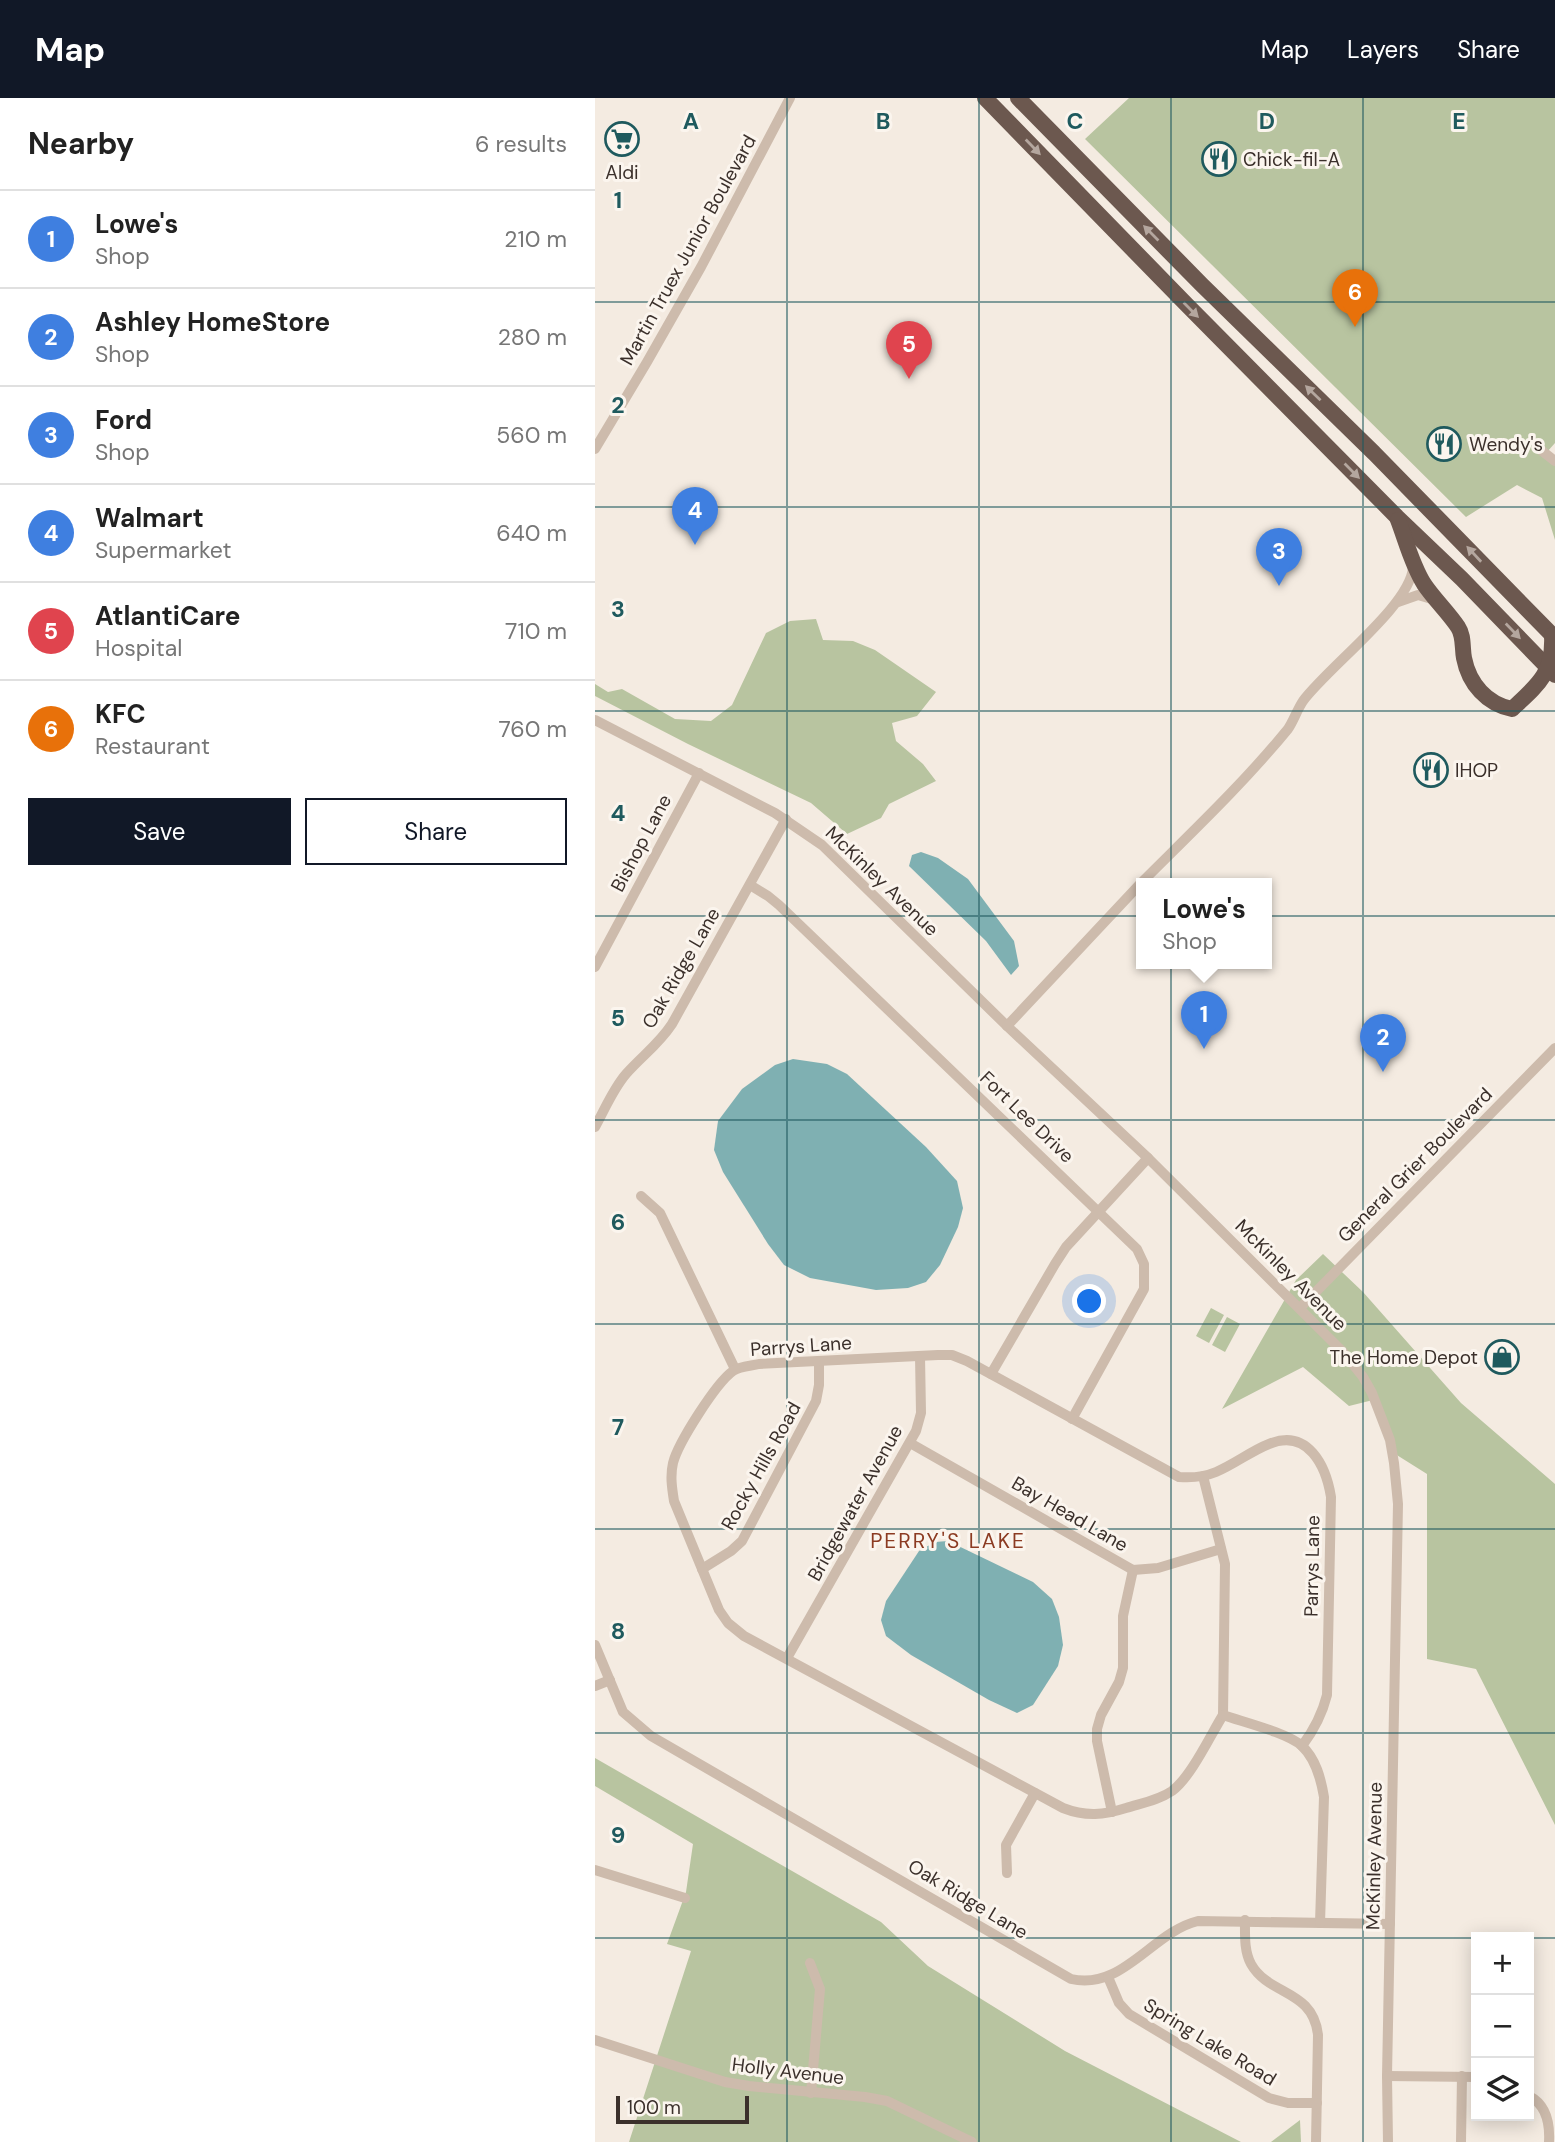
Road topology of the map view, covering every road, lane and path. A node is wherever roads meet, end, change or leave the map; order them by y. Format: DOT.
graph roads {
  1 [pos="985,98"];
  2 [pos="1018,98"];
  3 [pos="790,100"];
  4 [pos="1537,447"];
  5 [pos="595,449"];
  6 [pos="1555,461"];
  7 [pos="1397,517"];
  8 [pos="1413,563"];
  9 [pos="1398,601"];
  10 [pos="1438,601"];
  11 [pos="1553,637"];
  12 [pos="1552,672"];
  13 [pos="595,720"];
  14 [pos="698,772"];
  15 [pos="786,819"];
  16 [pos="1146,878"];
  17 [pos="750,885"];
  18 [pos="1136,888"];
  19 [pos="595,967"];
  20 [pos="1007,1026"];
  21 [pos="1555,1048"];
  22 [pos="595,1127"];
  23 [pos="1148,1158"];
  24 [pos="641,1196"];
  25 [pos="1099,1211"];
  26 [pos="1300,1308"];
  27 [pos="920,1356"];
  28 [pos="819,1361"];
  29 [pos="734,1369"];
  30 [pos="991,1374"];
  31 [pos="1072,1419"];
  32 [pos="910,1443"];
  33 [pos="1203,1476"];
  34 [pos="1221,1549"];
  35 [pos="702,1569"];
  36 [pos="1133,1570"];
  37 [pos="595,1646"];
  38 [pos="787,1658"];
  39 [pos="610,1680"];
  40 [pos="595,1686"];
  41 [pos="1223,1715"];
  42 [pos="1302,1746"];
  43 [pos="1035,1793"];
  44 [pos="1112,1812"];
  45 [pos="595,1870"];
  46 [pos="1007,1873"];
  47 [pos="685,1898"];
  48 [pos="1245,1920"];
  49 [pos="1319,1923"];
  50 [pos="1390,1924"];
  51 [pos="810,1963"];
  52 [pos="1108,1977"];
  53 [pos="595,2040"];
  54 [pos="1387,2076"];
  55 [pos="1461,2077"];
  56 [pos="1471,2077"];
  57 [pos="811,2093"];
  58 [pos="1534,2098"];
  59 [pos="1317,2103"];
  60 [pos="972,2142"];
  61 [pos="1317,2142"];
  62 [pos="1388,2142"];
  63 [pos="1461,2142"];
  64 [pos="1549,2142"];
  1 -- 7 [label="highway, one-way"];
  11 -- 2 [label="highway, one-way"];
  3 -- 5 [label="street, Martin Truex Junior Boulevard"];
  4 -- 6 [label="street"];
  7 -- 8 [label="highway"];
  7 -- 12 [label="highway, one-way"];
  8 -- 9 [label="street"];
  8 -- 10 [label="highway"];
  9 -- 10 [label="street"];
  9 -- 16 [label="street"];
  10 -- 12 [label="highway"];
  11 -- 12 [label="highway"];
  13 -- 14 [label="street, McKinley Avenue"];
  14 -- 15 [label="street, McKinley Avenue"];
  14 -- 19 [label="street, Bishop Lane"];
  15 -- 17 [label="street, Oak Ridge Lane"];
  15 -- 20 [label="street, McKinley Avenue"];
  17 -- 22 [label="street, Oak Ridge Lane"];
  17 -- 25 [label="street, Fort Lee Drive"];
  18 -- 20 [label="street"];
  20 -- 23 [label="street, McKinley Avenue"];
  21 -- 26 [label="street, General Grier Boulevard"];
  23 -- 25 [label="street"];
  23 -- 26 [label="street, McKinley Avenue"];
  24 -- 29 [label="street"];
  25 -- 30 [label="street"];
  25 -- 31 [label="street, Fort Lee Drive"];
  26 -- 50 [label="street, McKinley Avenue"];
  27 -- 28 [label="street, Parrys Lane"];
  27 -- 30 [label="street, Parrys Lane"];
  27 -- 32 [label="street, Bridgewater Avenue"];
  28 -- 29 [label="street, Parrys Lane"];
  28 -- 35 [label="street, Rocky Hills Road"];
  29 -- 35 [label="street, Parrys Lane"];
  30 -- 31 [label="street, Parrys Lane"];
  31 -- 33 [label="street, Parrys Lane"];
  32 -- 36 [label="street, Bay Head Lane"];
  32 -- 38 [label="street, Bridgewater Avenue"];
  33 -- 34 [label="street"];
  33 -- 42 [label="street, Parrys Lane"];
  34 -- 36 [label="street, Bay Head Lane"];
  34 -- 41 [label="street"];
  35 -- 38 [label="street, Parrys Lane"];
  36 -- 44 [label="street"];
  37 -- 39 [label="street, Oak Ridge Lane"];
  38 -- 43 [label="street, Parrys Lane"];
  39 -- 40 [label="street"];
  39 -- 52 [label="street, Oak Ridge Lane"];
  41 -- 42 [label="street"];
  41 -- 44 [label="street, Parrys Lane"];
  42 -- 49 [label="street"];
  43 -- 44 [label="street, Parrys Lane"];
  43 -- 46 [label="street"];
  45 -- 47 [label="street"];
  48 -- 49 [label="street"];
  48 -- 52 [label="street"];
  48 -- 59 [label="street"];
  49 -- 50 [label="street"];
  50 -- 54 [label="street, McKinley Avenue"];
  51 -- 57 [label="street"];
  52 -- 59 [label="street, Spring Lake Road"];
  53 -- 57 [label="street, Holly Avenue"];
  54 -- 55 [label="street"];
  54 -- 62 [label="street, McKinley Avenue"];
  55 -- 56 [label="street"];
  55 -- 63 [label="street"];
  57 -- 60 [label="street, Holly Avenue"];
  58 -- 64 [label="street"];
  59 -- 61 [label="street"];
}
